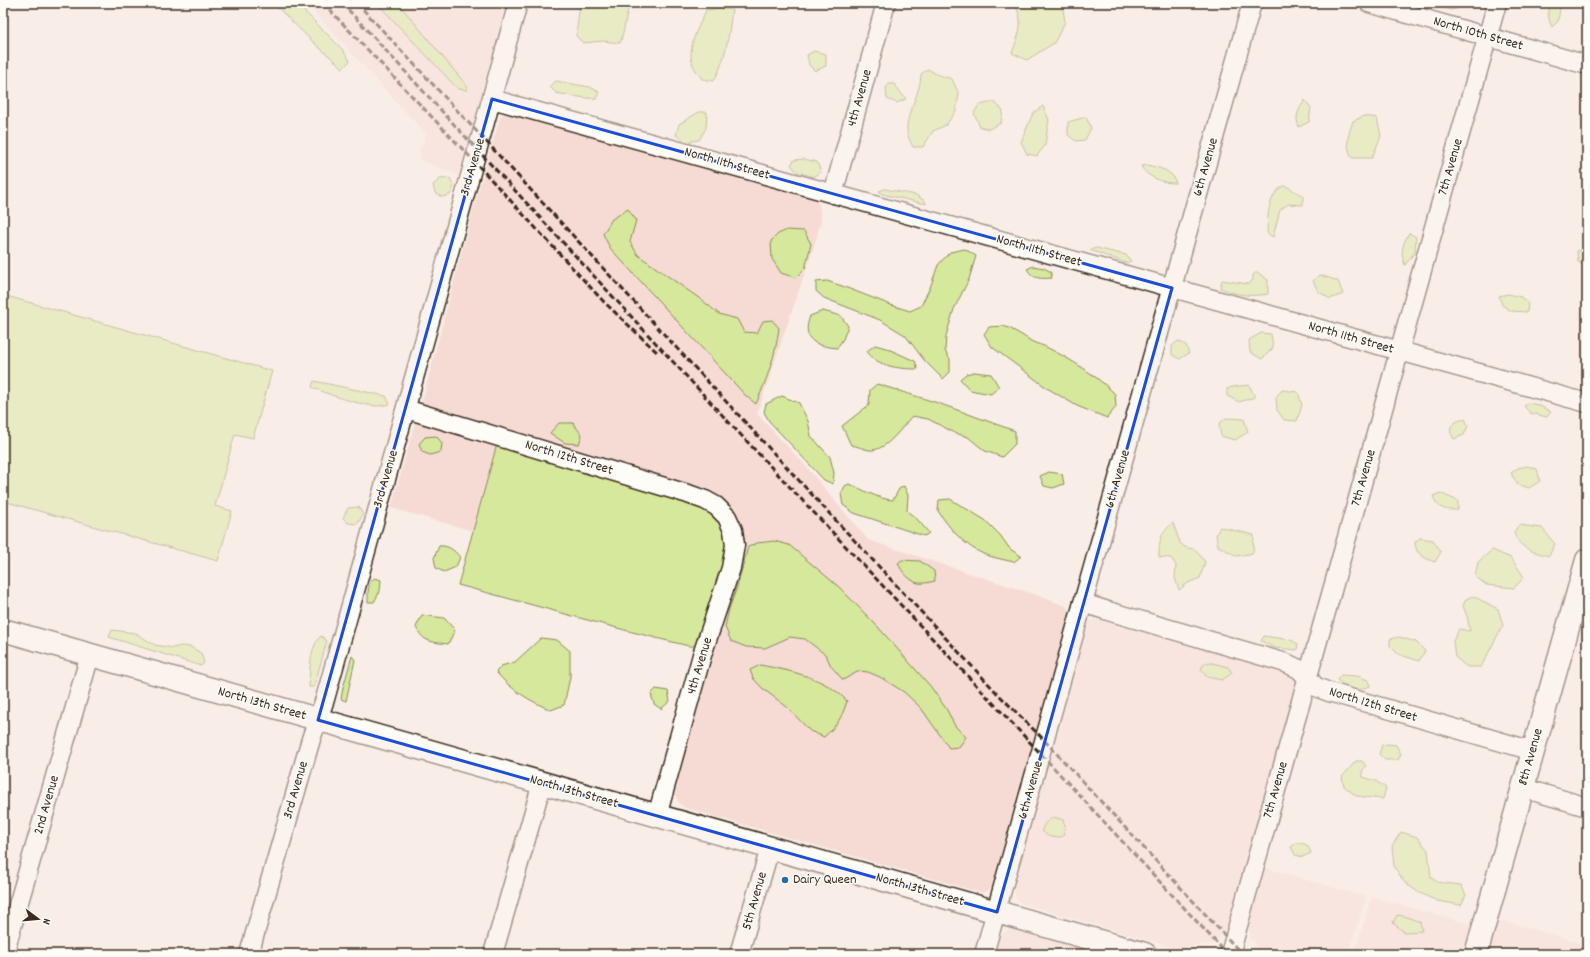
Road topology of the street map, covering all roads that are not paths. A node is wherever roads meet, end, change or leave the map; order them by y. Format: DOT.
graph roads {
  1 [pos="518,3"];
  2 [pos="886,3"];
  3 [pos="1252,3"];
  4 [pos="1369,3"];
  5 [pos="1497,3"];
  6 [pos="1488,37"];
  7 [pos="1587,65"];
  8 [pos="492,98"];
  9 [pos="833,194"];
  10 [pos="1172,288"];
  11 [pos="1399,351"];
  12 [pos="1587,403"];
  13 [pos="406,409"];
  14 [pos="727,517"];
  15 [pos="1587,560"];
  16 [pos="1083,603"];
  17 [pos="3,630"];
  18 [pos="90,655"];
  19 [pos="1307,678"];
  20 [pos="318,720"];
  21 [pos="1533,751"];
  22 [pos="542,783"];
  23 [pos="1523,788"];
  24 [pos="1587,806"];
  25 [pos="657,816"];
  26 [pos="770,848"];
  27 [pos="996,912"];
  28 [pos="4,954"];
  29 [pos="249,954"];
  30 [pos="493,954"];
  31 [pos="739,954"];
  32 [pos="984,954"];
  33 [pos="1145,954"];
  34 [pos="1230,954"];
  35 [pos="1476,954"];
  1 -- 8 [label="street, 3rd Avenue"];
  2 -- 9 [label="street, 4th Avenue"];
  3 -- 10 [label="street, 6th Avenue"];
  4 -- 6 [label="street, North 10th Street"];
  5 -- 6 [label="street, 7th Avenue"];
  6 -- 7 [label="street, North 10th Street"];
  6 -- 11 [label="street, 7th Avenue"];
  8 -- 9 [label="street, North 11th Street"];
  8 -- 13 [label="street, 3rd Avenue"];
  9 -- 10 [label="street, North 11th Street"];
  10 -- 11 [label="street, North 11th Street"];
  10 -- 16 [label="street, 6th Avenue"];
  11 -- 12 [label="street, North 11th Street"];
  11 -- 19 [label="street, 7th Avenue"];
  13 -- 14 [label="street, North 12th Street"];
  13 -- 20 [label="street, 3rd Avenue"];
  14 -- 25 [label="street, 4th Avenue"];
  15 -- 21 [label="main road, 8th Avenue"];
  16 -- 19 [label="street, North 12th Street"];
  16 -- 27 [label="street, 6th Avenue"];
  17 -- 18 [label="main road, North 13th Street"];
  18 -- 20 [label="main road, North 13th Street"];
  18 -- 28 [label="street, 2nd Avenue"];
  19 -- 21 [label="street, North 12th Street"];
  19 -- 34 [label="street, 7th Avenue"];
  20 -- 22 [label="main road, North 13th Street"];
  20 -- 29 [label="street, 3rd Avenue"];
  21 -- 23 [label="main road, 8th Avenue"];
  22 -- 25 [label="main road, North 13th Street"];
  22 -- 30 [label="street"];
  23 -- 24 [label="street"];
  23 -- 35 [label="main road, 8th Avenue"];
  25 -- 26 [label="main road, North 13th Street"];
  26 -- 27 [label="main road, North 13th Street"];
  26 -- 31 [label="street, 5th Avenue"];
  27 -- 32 [label="street, 6th Avenue"];
  27 -- 33 [label="main road, North 13th Street"];
}
